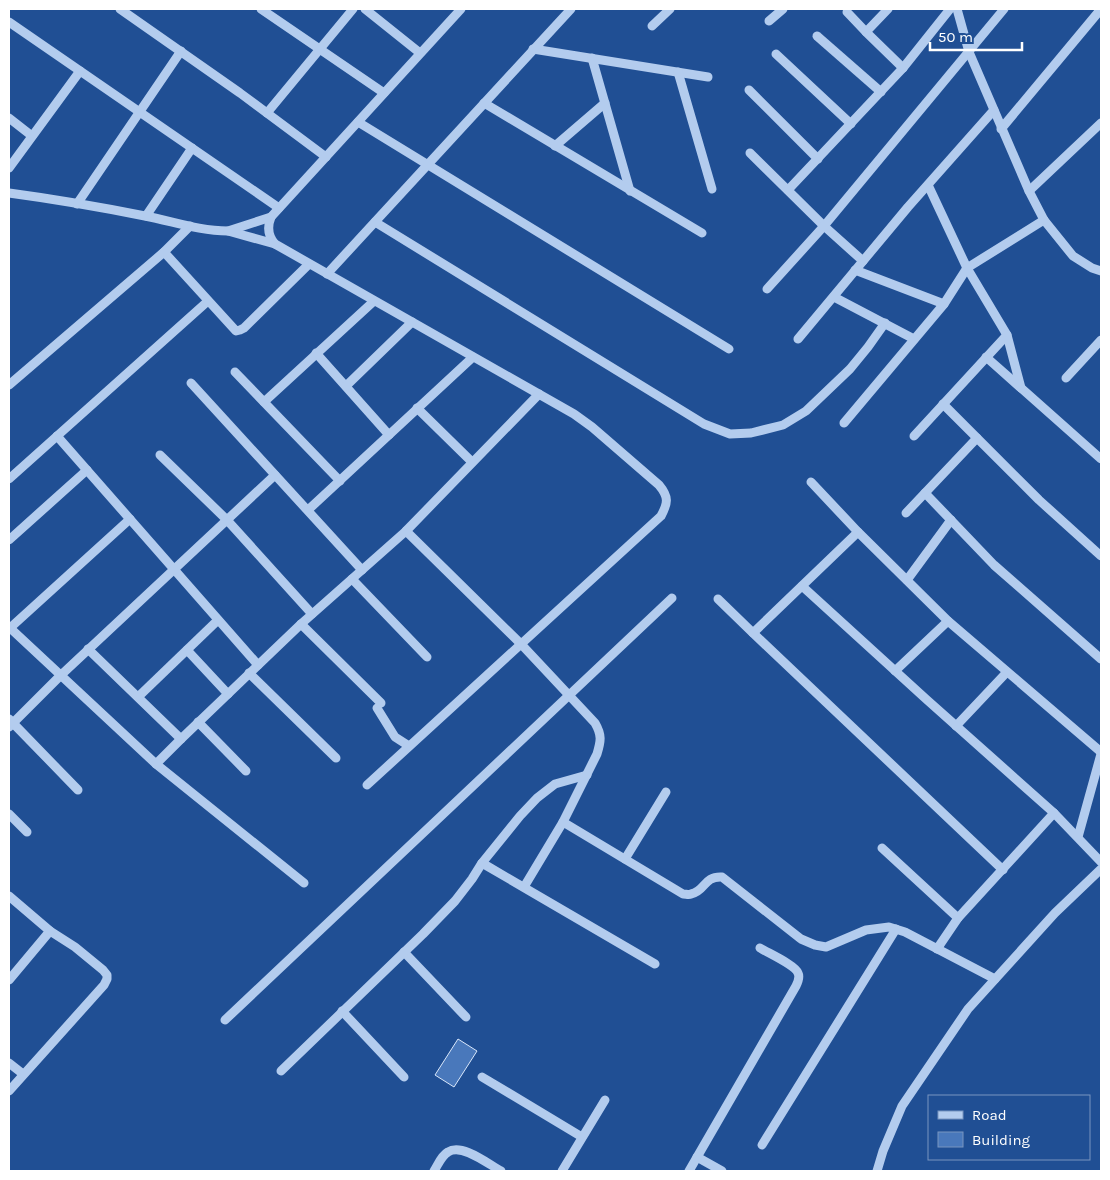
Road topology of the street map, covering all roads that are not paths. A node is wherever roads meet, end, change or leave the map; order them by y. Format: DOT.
graph roads {
  1 [pos="120,9"];
  2 [pos="261,9"];
  3 [pos="353,9"];
  4 [pos="365,9"];
  5 [pos="461,9"];
  6 [pos="571,9"];
  7 [pos="670,9"];
  8 [pos="783,9"];
  9 [pos="888,9"];
  10 [pos="950,9"];
  11 [pos="957,9"];
  12 [pos="1004,9"];
  13 [pos="1101,9"];
  14 [pos="848,12"];
  15 [pos="769,21"];
  16 [pos="9,22"];
  17 [pos="652,26"];
  18 [pos="866,32"];
  19 [pos="817,36"];
  20 [pos="319,49"];
  21 [pos="533,49"];
  22 [pos="181,51"];
  23 [pos="970,52"];
  24 [pos="420,53"];
  25 [pos="776,54"];
  26 [pos="592,58"];
  27 [pos="903,68"];
  28 [pos="80,71"];
  29 [pos="678,72"];
  30 [pos="708,77"];
  31 [pos="749,90"];
  32 [pos="881,92"];
  33 [pos="384,93"];
  34 [pos="484,103"];
  35 [pos="605,104"];
  36 [pos="994,110"];
  37 [pos="139,112"];
  38 [pos="266,113"];
  39 [pos="9,118"];
  40 [pos="358,122"];
  41 [pos="1101,123"];
  42 [pos="851,124"];
  43 [pos="1001,129"];
  44 [pos="32,136"];
  45 [pos="555,146"];
  46 [pos="192,148"];
  47 [pos="750,154"];
  48 [pos="326,157"];
  49 [pos="818,159"];
  50 [pos="428,165"];
  51 [pos="9,168"];
  52 [pos="928,185"];
  53 [pos="712,189"];
  54 [pos="788,190"];
  55 [pos="630,191"];
  56 [pos="1029,192"];
  57 [pos="9,193"];
  58 [pos="77,204"];
  59 [pos="279,208"];
  60 [pos="146,216"];
  61 [pos="271,216"];
  62 [pos="1044,220"];
  63 [pos="375,222"];
  64 [pos="190,226"];
  65 [pos="824,226"];
  66 [pos="228,231"];
  67 [pos="702,233"];
  68 [pos="275,244"];
  69 [pos="164,252"];
  70 [pos="863,261"];
  71 [pos="310,264"];
  72 [pos="967,268"];
  73 [pos="855,270"];
  74 [pos="1101,271"];
  75 [pos="327,274"];
  76 [pos="767,289"];
  77 [pos="834,297"];
  78 [pos="374,300"];
  79 [pos="208,301"];
  80 [pos="944,304"];
  81 [pos="412,322"];
  82 [pos="885,323"];
  83 [pos="1007,335"];
  84 [pos="798,339"];
  85 [pos="914,339"];
  86 [pos="1101,340"];
  87 [pos="729,349"];
  88 [pos="316,353"];
  89 [pos="473,356"];
  90 [pos="986,357"];
  91 [pos="234,372"];
  92 [pos="1066,378"];
  93 [pos="191,383"];
  94 [pos="9,384"];
  95 [pos="346,386"];
  96 [pos="1021,388"];
  97 [pos="539,394"];
  98 [pos="264,402"];
  99 [pos="942,404"];
  100 [pos="417,408"];
  101 [pos="844,423"];
  102 [pos="389,435"];
  103 [pos="57,436"];
  104 [pos="914,436"];
  105 [pos="977,438"];
  106 [pos="160,455"];
  107 [pos="1101,459"];
  108 [pos="472,462"];
  109 [pos="87,470"];
  110 [pos="11,473"];
  111 [pos="275,475"];
  112 [pos="340,481"];
  113 [pos="811,482"];
  114 [pos="925,493"];
  115 [pos="308,510"];
  116 [pos="906,513"];
  117 [pos="130,519"];
  118 [pos="227,520"];
  119 [pos="951,520"];
  120 [pos="406,530"];
  121 [pos="858,532"];
  122 [pos="9,540"];
  123 [pos="1101,556"];
  124 [pos="174,569"];
  125 [pos="362,570"];
  126 [pos="352,579"];
  127 [pos="907,580"];
  128 [pos="802,586"];
  129 [pos="672,598"];
  130 [pos="718,598"];
  131 [pos="312,614"];
  132 [pos="218,620"];
  133 [pos="948,621"];
  134 [pos="301,624"];
  135 [pos="10,627"];
  136 [pos="753,633"];
  137 [pos="521,644"];
  138 [pos="88,650"];
  139 [pos="187,650"];
  140 [pos="427,657"];
  141 [pos="1101,659"];
  142 [pos="258,665"];
  143 [pos="895,671"];
  144 [pos="1006,672"];
  145 [pos="249,673"];
  146 [pos="60,676"];
  147 [pos="228,694"];
  148 [pos="569,696"];
  149 [pos="138,697"];
  150 [pos="198,722"];
  151 [pos="10,723"];
  152 [pos="956,726"];
  153 [pos="181,739"];
  154 [pos="409,746"];
  155 [pos="1101,753"];
  156 [pos="336,758"];
  157 [pos="156,764"];
  158 [pos="246,771"];
  159 [pos="587,775"];
  160 [pos="367,785"];
  161 [pos="78,790"];
  162 [pos="666,792"];
  163 [pos="1054,813"];
  164 [pos="9,814"];
  165 [pos="563,822"];
  166 [pos="27,832"];
  167 [pos="1078,837"];
  168 [pos="882,848"];
  169 [pos="625,859"];
  170 [pos="1101,862"];
  171 [pos="482,863"];
  172 [pos="1101,869"];
  173 [pos="1002,870"];
  174 [pos="304,883"];
  175 [pos="524,887"];
  176 [pos="9,896"];
  177 [pos="958,918"];
  178 [pos="896,929"];
  179 [pos="50,931"];
  180 [pos="760,948"];
  181 [pos="937,949"];
  182 [pos="404,952"];
  183 [pos="655,964"];
  184 [pos="995,979"];
  185 [pos="9,980"];
  186 [pos="342,1011"];
  187 [pos="466,1017"];
  188 [pos="225,1020"];
  189 [pos="9,1063"];
  190 [pos="281,1070"];
  191 [pos="23,1074"];
  192 [pos="404,1077"];
  193 [pos="482,1077"];
  194 [pos="9,1091"];
  195 [pos="605,1100"];
  196 [pos="582,1137"];
  197 [pos="762,1145"];
  198 [pos="697,1157"];
  199 [pos="881,1170"];
  200 [pos="434,1171"];
  201 [pos="501,1171"];
  202 [pos="562,1171"];
  203 [pos="688,1171"];
  204 [pos="722,1171"];
  1 -- 22 [label="street"];
  2 -- 20 [label="street"];
  3 -- 20 [label="street"];
  4 -- 24 [label="street"];
  5 -- 24 [label="street"];
  6 -- 21 [label="street"];
  7 -- 17 [label="street"];
  8 -- 15 [label="street"];
  9 -- 18 [label="street"];
  10 -- 27 [label="street"];
  11 -- 23 [label="street"];
  12 -- 23 [label="street"];
  13 -- 43 [label="street"];
  14 -- 18 [label="street"];
  16 -- 28 [label="street"];
  18 -- 27 [label="street"];
  19 -- 32 [label="street"];
  20 -- 33 [label="street"];
  20 -- 38 [label="street"];
  21 -- 26 [label="street"];
  21 -- 34 [label="street"];
  22 -- 37 [label="street"];
  22 -- 38 [label="street"];
  23 -- 36 [label="street"];
  23 -- 65 [label="street"];
  24 -- 33 [label="street"];
  25 -- 42 [label="street"];
  26 -- 29 [label="street"];
  26 -- 35 [label="street"];
  27 -- 32 [label="street"];
  28 -- 37 [label="street"];
  28 -- 44 [label="street"];
  29 -- 30 [label="street"];
  29 -- 53 [label="street"];
  31 -- 49 [label="street"];
  32 -- 42 [label="street"];
  33 -- 40 [label="street"];
  34 -- 45 [label="street"];
  34 -- 50 [label="street"];
  35 -- 45 [label="street"];
  35 -- 55 [label="street"];
  36 -- 43 [label="street"];
  36 -- 52 [label="street"];
  37 -- 46 [label="street"];
  37 -- 58 [label="street"];
  38 -- 48 [label="street"];
  39 -- 44 [label="street"];
  40 -- 48 [label="street"];
  40 -- 50 [label="street"];
  41 -- 56 [label="street"];
  42 -- 49 [label="street"];
  43 -- 56 [label="street"];
  44 -- 51 [label="street"];
  45 -- 55 [label="street"];
  46 -- 59 [label="street"];
  46 -- 60 [label="street"];
  47 -- 54 [label="street"];
  48 -- 59 [label="street"];
  49 -- 54 [label="street"];
  50 -- 63 [label="street"];
  50 -- 87 [label="street"];
  52 -- 70 [label="street"];
  52 -- 72 [label="street"];
  54 -- 65 [label="street"];
  55 -- 67 [label="street"];
  56 -- 62 [label="street"];
  57 -- 58 [label="street"];
  58 -- 60 [label="street"];
  59 -- 61 [label="street"];
  60 -- 64 [label="street"];
  61 -- 66 [label="street"];
  61 -- 68 [label="street"];
  62 -- 72 [label="street"];
  62 -- 74 [label="street"];
  63 -- 75 [label="street"];
  63 -- 82 [label="street"];
  64 -- 66 [label="street"];
  64 -- 69 [label="street"];
  65 -- 70 [label="street"];
  65 -- 76 [label="street"];
  66 -- 68 [label="street"];
  68 -- 71 [label="street"];
  69 -- 79 [label="street"];
  69 -- 94 [label="street"];
  70 -- 73 [label="street"];
  71 -- 75 [label="street"];
  71 -- 79 [label="street"];
  72 -- 80 [label="street"];
  72 -- 83 [label="street"];
  73 -- 77 [label="street"];
  73 -- 80 [label="street"];
  75 -- 78 [label="street"];
  77 -- 82 [label="street"];
  77 -- 84 [label="street"];
  78 -- 81 [label="street"];
  78 -- 88 [label="street"];
  79 -- 103 [label="street"];
  80 -- 85 [label="street"];
  81 -- 89 [label="street"];
  81 -- 95 [label="street"];
  82 -- 85 [label="street"];
  83 -- 90 [label="street"];
  83 -- 96 [label="street"];
  85 -- 101 [label="street"];
  86 -- 92 [label="street"];
  88 -- 95 [label="street"];
  88 -- 98 [label="street"];
  89 -- 97 [label="street"];
  89 -- 100 [label="street"];
  90 -- 96 [label="street"];
  90 -- 99 [label="street"];
  91 -- 98 [label="street"];
  93 -- 111 [label="street"];
  95 -- 102 [label="street"];
  96 -- 107 [label="street"];
  97 -- 108 [label="street"];
  97 -- 137 [label="street"];
  98 -- 112 [label="street"];
  99 -- 104 [label="street"];
  99 -- 105 [label="street"];
  100 -- 102 [label="street"];
  100 -- 108 [label="street"];
  102 -- 112 [label="street"];
  103 -- 109 [label="street"];
  103 -- 110 [label="street"];
  105 -- 114 [label="street"];
  105 -- 123 [label="street"];
  106 -- 118 [label="street"];
  108 -- 120 [label="street"];
  109 -- 117 [label="street"];
  109 -- 122 [label="street"];
  111 -- 115 [label="street"];
  111 -- 118 [label="street"];
  112 -- 115 [label="street"];
  113 -- 121 [label="street"];
  114 -- 116 [label="street"];
  114 -- 119 [label="street"];
  115 -- 125 [label="street"];
  117 -- 124 [label="street"];
  117 -- 135 [label="street"];
  118 -- 124 [label="street"];
  118 -- 131 [label="street"];
  119 -- 127 [label="street"];
  119 -- 141 [label="street"];
  120 -- 125 [label="street"];
  120 -- 137 [label="street"];
  121 -- 127 [label="street"];
  121 -- 128 [label="street"];
  124 -- 132 [label="street"];
  124 -- 138 [label="street"];
  125 -- 126 [label="street"];
  126 -- 131 [label="street"];
  126 -- 140 [label="street"];
  127 -- 133 [label="street"];
  128 -- 136 [label="street"];
  128 -- 143 [label="street"];
  129 -- 148 [label="street"];
  130 -- 136 [label="street"];
  131 -- 134 [label="street"];
  132 -- 139 [label="street"];
  132 -- 142 [label="street"];
  133 -- 143 [label="street"];
  133 -- 144 [label="street"];
  134 -- 142 [label="street"];
  134 -- 154 [label="street"];
  135 -- 146 [label="street"];
  136 -- 173 [label="street"];
  137 -- 148 [label="street"];
  137 -- 154 [label="street"];
  138 -- 146 [label="street"];
  138 -- 149 [label="street"];
  139 -- 147 [label="street"];
  139 -- 149 [label="street"];
  142 -- 145 [label="street"];
  143 -- 152 [label="street"];
  144 -- 152 [label="street"];
  144 -- 155 [label="street"];
  145 -- 147 [label="street"];
  145 -- 156 [label="street"];
  146 -- 151 [label="street"];
  146 -- 157 [label="street"];
  147 -- 150 [label="street"];
  148 -- 159 [label="street"];
  148 -- 188 [label="street"];
  149 -- 153 [label="street"];
  150 -- 153 [label="street"];
  150 -- 158 [label="street"];
  151 -- 161 [label="street"];
  152 -- 163 [label="street"];
  153 -- 157 [label="street"];
  154 -- 160 [label="street"];
  155 -- 167 [label="street"];
  157 -- 174 [label="street"];
  159 -- 165 [label="street"];
  159 -- 171 [label="street"];
  162 -- 169 [label="street"];
  163 -- 167 [label="street"];
  163 -- 173 [label="street"];
  164 -- 166 [label="street"];
  165 -- 169 [label="street"];
  165 -- 175 [label="street"];
  167 -- 170 [label="street"];
  168 -- 177 [label="street"];
  169 -- 178 [label="street"];
  171 -- 175 [label="street"];
  171 -- 182 [label="street"];
  172 -- 184 [label="street"];
  173 -- 177 [label="street"];
  175 -- 183 [label="street"];
  176 -- 179 [label="street"];
  177 -- 181 [label="street"];
  178 -- 181 [label="street"];
  178 -- 197 [label="street"];
  179 -- 185 [label="street"];
  179 -- 191 [label="street"];
  180 -- 198 [label="street"];
  181 -- 184 [label="street"];
  182 -- 186 [label="street"];
  182 -- 187 [label="street"];
  184 -- 199 [label="street"];
  186 -- 190 [label="street"];
  186 -- 192 [label="street"];
  189 -- 191 [label="street"];
  191 -- 194 [label="street"];
  193 -- 196 [label="street"];
  195 -- 196 [label="street"];
  196 -- 202 [label="street"];
  198 -- 203 [label="street"];
  198 -- 204 [label="street"];
  200 -- 201 [label="street"];
}
